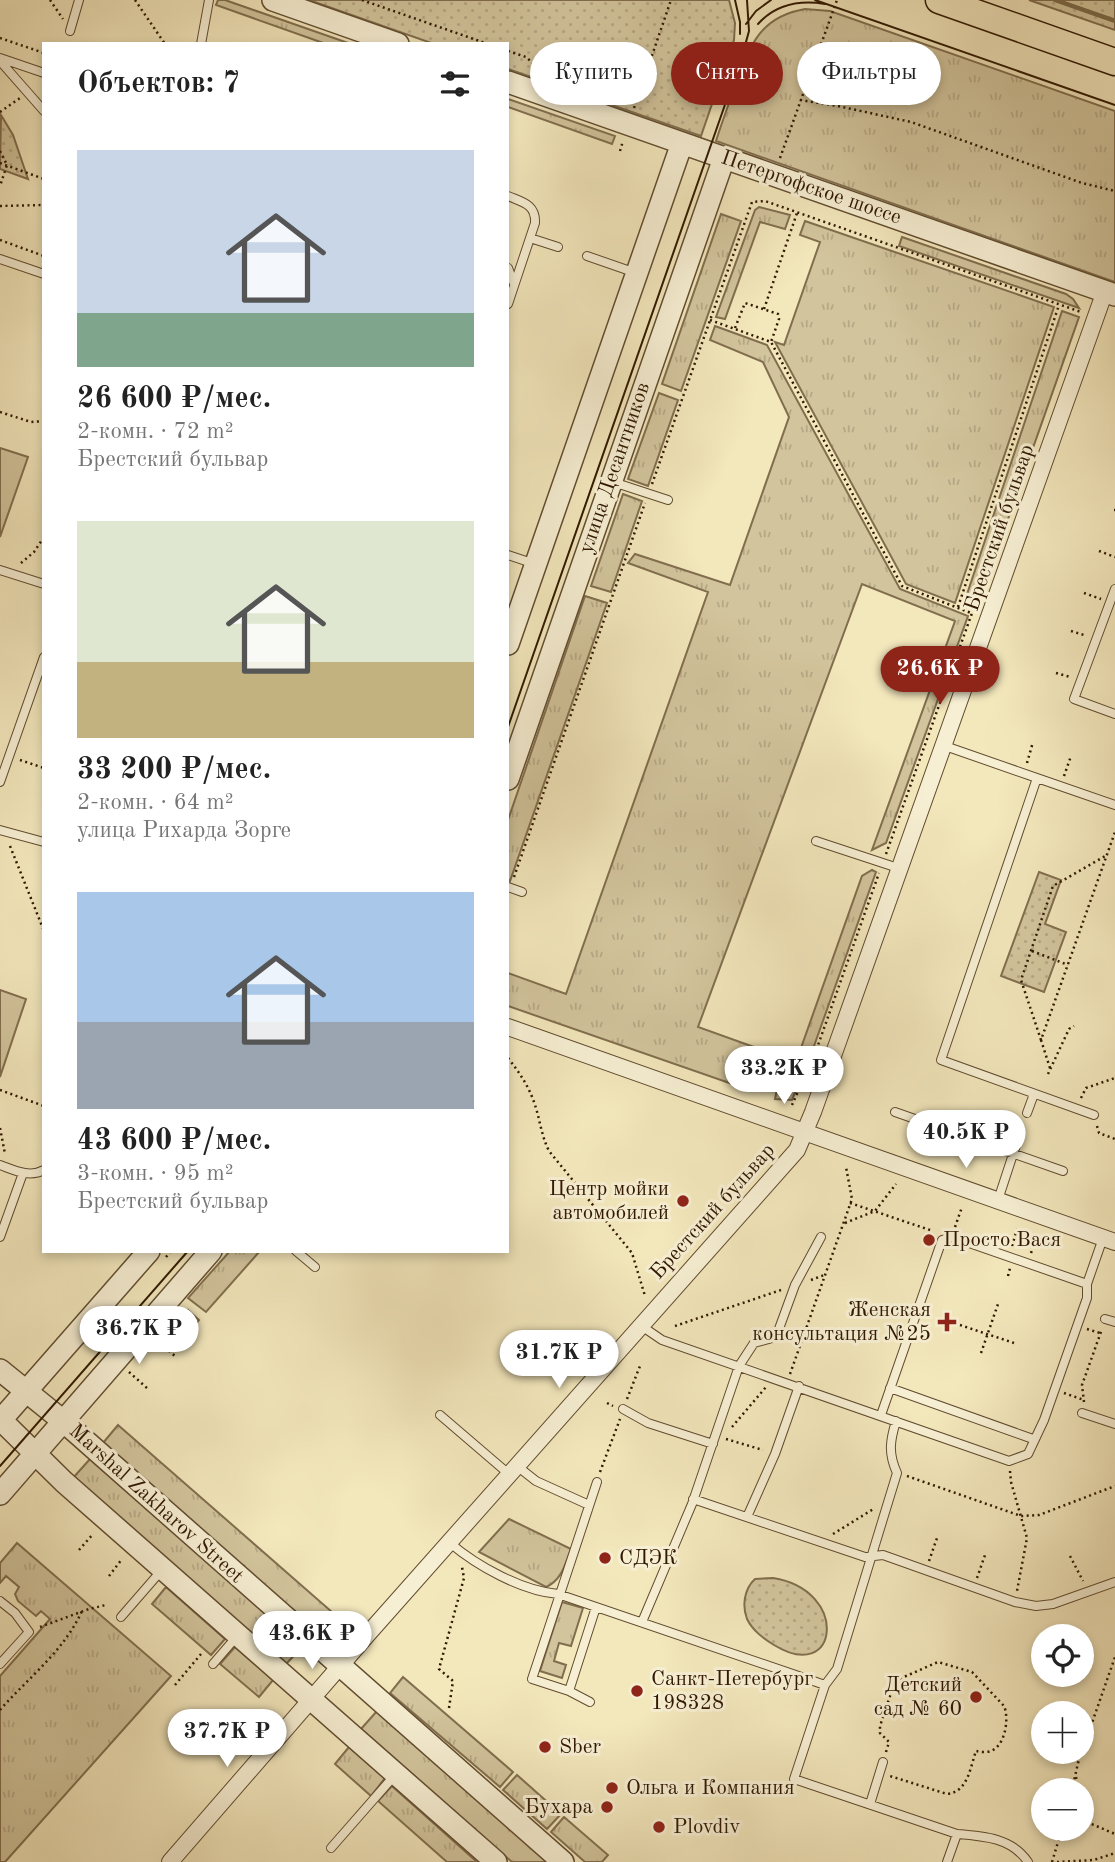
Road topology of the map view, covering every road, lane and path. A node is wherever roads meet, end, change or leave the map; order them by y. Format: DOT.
graph roads {
  1 [pos="50,0"];
  2 [pos="79,0"];
  3 [pos="135,0"];
  4 [pos="209,0"];
  5 [pos="273,0"];
  6 [pos="362,0"];
  7 [pos="671,0"];
  8 [pos="838,0"];
  9 [pos="939,0"];
  10 [pos="989,0"];
  11 [pos="70,31"];
  12 [pos="0,38"];
  13 [pos="164,42"];
  14 [pos="201,42"];
  15 [pos="392,42"];
  16 [pos="482,42"];
  17 [pos="822,42"];
  18 [pos="1115,44"];
  19 [pos="509,51"];
  20 [pos="42,52"];
  21 [pos="0,59"];
  22 [pos="1115,62"];
  23 [pos="42,72"];
  24 [pos="509,82"];
  25 [pos="28,92"];
  26 [pos="798,105"];
  27 [pos="832,105"];
  28 [pos="42,109"];
  29 [pos="0,112"];
  30 [pos="624,138"];
  31 [pos="682,143"];
  32 [pos="0,151"];
  33 [pos="620,151"];
  34 [pos="724,158"];
  35 [pos="0,163"];
  36 [pos="778,164"];
  37 [pos="7,165"];
  38 [pos="42,177"];
  39 [pos="0,186"];
  40 [pos="768,190"];
  41 [pos="1115,191"];
  42 [pos="509,197"];
  43 [pos="765,201"];
  44 [pos="42,205"];
  45 [pos="0,206"];
  46 [pos="797,213"];
  47 [pos="530,238"];
  48 [pos="0,240"];
  49 [pos="558,247"];
  50 [pos="42,255"];
  51 [pos="587,256"];
  52 [pos="0,259"];
  53 [pos="509,271"];
  54 [pos="42,273"];
  55 [pos="636,274"];
  56 [pos="514,285"];
  57 [pos="1110,293"];
  58 [pos="509,301"];
  59 [pos="1059,305"];
  60 [pos="764,309"];
  61 [pos="1081,312"];
  62 [pos="710,320"];
  63 [pos="735,328"];
  64 [pos="771,342"];
  65 [pos="0,412"];
  66 [pos="42,421"];
  67 [pos="610,481"];
  68 [pos="650,487"];
  69 [pos="646,500"];
  70 [pos="668,500"];
  71 [pos="42,540"];
  72 [pos="1099,551"];
  73 [pos="509,555"];
  74 [pos="1115,557"];
  75 [pos="536,564"];
  76 [pos="0,570"];
  77 [pos="9,573"];
  78 [pos="42,583"];
  79 [pos="1115,589"];
  80 [pos="1084,593"];
  81 [pos="1111,601"];
  82 [pos="957,607"];
  83 [pos="977,615"];
  84 [pos="1071,631"];
  85 [pos="1096,640"];
  86 [pos="509,642"];
  87 [pos="42,663"];
  88 [pos="1115,714"];
  89 [pos="1033,742"];
  90 [pos="945,746"];
  91 [pos="1071,756"];
  92 [pos="9,757"];
  93 [pos="42,767"];
  94 [pos="1024,773"];
  95 [pos="509,776"];
  96 [pos="1037,778"];
  97 [pos="0,782"];
  98 [pos="1060,786"];
  99 [pos="1115,805"];
  100 [pos="2,831"];
  101 [pos="1115,832"];
  102 [pos="42,841"];
  103 [pos="816,841"];
  104 [pos="1107,855"];
  105 [pos="901,869"];
  106 [pos="510,885"];
  107 [pos="522,892"];
  108 [pos="42,926"];
  109 [pos="1031,951"];
  110 [pos="1068,965"];
  111 [pos="1074,1026"];
  112 [pos="509,1027"];
  113 [pos="1041,1040"];
  114 [pos="509,1059"];
  115 [pos="1050,1068"];
  116 [pos="1048,1074"];
  117 [pos="1115,1078"];
  118 [pos="0,1090"];
  119 [pos="1034,1094"];
  120 [pos="42,1105"];
  121 [pos="1075,1108"];
  122 [pos="895,1112"];
  123 [pos="1027,1113"];
  124 [pos="1094,1115"];
  125 [pos="0,1128"];
  126 [pos="805,1132"];
  127 [pos="1115,1139"];
  128 [pos="1017,1142"];
  129 [pos="1013,1153"];
  130 [pos="4,1165"];
  131 [pos="846,1167"];
  132 [pos="42,1171"];
  133 [pos="1063,1171"];
  134 [pos="23,1173"];
  135 [pos="896,1184"];
  136 [pos="998,1200"];
  137 [pos="850,1203"];
  138 [pos="962,1207"];
  139 [pos="875,1211"];
  140 [pos="959,1215"];
  141 [pos="2,1224"];
  142 [pos="843,1224"];
  143 [pos="1018,1226"];
  144 [pos="1038,1233"];
  145 [pos="0,1237"];
  146 [pos="821,1237"];
  147 [pos="942,1240"];
  148 [pos="1109,1240"];
  149 [pos="147,1253"];
  150 [pos="209,1253"];
  151 [pos="298,1253"];
  152 [pos="1009,1254"];
  153 [pos="1028,1261"];
  154 [pos="315,1267"];
  155 [pos="1087,1284"];
  156 [pos="645,1297"];
  157 [pos="754,1299"];
  158 [pos="998,1304"];
  159 [pos="1105,1319"];
  160 [pos="1115,1322"];
  161 [pos="640,1325"];
  162 [pos="960,1325"];
  163 [pos="675,1326"];
  164 [pos="987,1334"];
  165 [pos="156,1340"];
  166 [pos="1014,1343"];
  167 [pos="981,1353"];
  168 [pos="175,1356"];
  169 [pos="640,1366"];
  170 [pos="739,1366"];
  171 [pos="0,1370"];
  172 [pos="129,1373"];
  173 [pos="787,1382"];
  174 [pos="769,1383"];
  175 [pos="799,1387"];
  176 [pos="147,1388"];
  177 [pos="890,1388"];
  178 [pos="1055,1390"];
  179 [pos="26,1391"];
  180 [pos="1084,1400"];
  181 [pos="623,1409"];
  182 [pos="1082,1413"];
  183 [pos="440,1415"];
  184 [pos="881,1415"];
  185 [pos="0,1420"];
  186 [pos="62,1421"];
  187 [pos="896,1421"];
  188 [pos="1115,1424"];
  189 [pos="1033,1439"];
  190 [pos="713,1444"];
  191 [pos="35,1453"];
  192 [pos="775,1454"];
  193 [pos="1009,1461"];
  194 [pos="513,1470"];
  195 [pos="897,1473"];
  196 [pos="597,1482"];
  197 [pos="1115,1486"];
  198 [pos="0,1494"];
  199 [pos="693,1499"];
  200 [pos="589,1505"];
  201 [pos="875,1507"];
  202 [pos="1021,1516"];
  203 [pos="747,1517"];
  204 [pos="93,1534"];
  205 [pos="831,1535"];
  206 [pos="937,1538"];
  207 [pos="450,1542"];
  208 [pos="79,1550"];
  209 [pos="985,1555"];
  210 [pos="873,1556"];
  211 [pos="1070,1556"];
  212 [pos="122,1559"];
  213 [pos="462,1567"];
  214 [pos="163,1569"];
  215 [pos="926,1570"];
  216 [pos="109,1576"];
  217 [pos="1115,1582"];
  218 [pos="974,1587"];
  219 [pos="1088,1591"];
  220 [pos="558,1594"];
  221 [pos="0,1601"];
  222 [pos="1015,1602"];
  223 [pos="106,1605"];
  224 [pos="596,1607"];
  225 [pos="82,1612"];
  226 [pos="121,1617"];
  227 [pos="642,1622"];
  228 [pos="29,1632"];
  229 [pos="238,1635"];
  230 [pos="201,1654"];
  231 [pos="1115,1657"];
  232 [pos="0,1664"];
  233 [pos="213,1664"];
  234 [pos="340,1666"];
  235 [pos="175,1685"];
  236 [pos="825,1685"];
  237 [pos="569,1690"];
  238 [pos="312,1700"];
  239 [pos="590,1702"];
  240 [pos="449,1708"];
  241 [pos="0,1710"];
  242 [pos="883,1762"];
  243 [pos="879,1773"];
  244 [pos="396,1774"];
  245 [pos="1075,1774"];
  246 [pos="1074,1778"];
  247 [pos="1076,1778"];
  248 [pos="870,1804"];
  249 [pos="1094,1825"];
  250 [pos="957,1834"];
  251 [pos="1115,1835"];
  252 [pos="1059,1841"];
  253 [pos="331,1849"];
  254 [pos="1115,1853"];
  255 [pos="170,1862"];
  256 [pos="496,1862"];
  257 [pos="563,1862"];
  258 [pos="947,1862"];
  259 [pos="1028,1862"];
  260 [pos="1055,1862"];
  1 -- 11 [label="path"];
  2 -- 11 [label="lane"];
  3 -- 13 [label="path"];
  4 -- 14 [label="lane"];
  5 -- 15 [label="street"];
  6 -- 16 [label="path"];
  7 -- 19 [label="path"];
  8 -- 17 [label="path"];
  9 -- 22 [label="main road"];
  10 -- 18 [label="main road"];
  12 -- 20 [label="path"];
  21 -- 23 [label="lane"];
  21 -- 25 [label="lane"];
  24 -- 31 [label="street, Петергофское шоссе"];
  25 -- 28 [label="lane"];
  25 -- 29 [label="path"];
  26 -- 36 [label="path"];
  27 -- 41 [label="path"];
  30 -- 33 [label="path"];
  31 -- 34 [label="street, Петергофское шоссе"];
  31 -- 55 [label="street, улица Десантников"];
  32 -- 37 [label="path"];
  34 -- 57 [label="street, Петергофское шоссе"];
  34 -- 67 [label="street, улица Десантников"];
  35 -- 37 [label="path"];
  37 -- 38 [label="path"];
  37 -- 39 [label="path"];
  40 -- 43 [label="path"];
  42 -- 47 [label="lane"];
  43 -- 46 [label="path"];
  43 -- 62 [label="path"];
  44 -- 45 [label="path"];
  46 -- 59 [label="path"];
  46 -- 60 [label="path"];
  47 -- 49 [label="lane"];
  47 -- 56 [label="lane"];
  48 -- 50 [label="path"];
  51 -- 55 [label="lane"];
  52 -- 54 [label="lane"];
  53 -- 56 [label="lane"];
  55 -- 75 [label="street, улица Десантников"];
  56 -- 58 [label="lane"];
  57 -- 90 [label="street, Брестский бульвар"];
  59 -- 61 [label="path"];
  59 -- 82 [label="path"];
  60 -- 63 [label="path"];
  60 -- 64 [label="path"];
  62 -- 63 [label="path"];
  62 -- 68 [label="path"];
  63 -- 64 [label="path"];
  64 -- 82 [label="path"];
  65 -- 66 [label="path"];
  67 -- 70 [label="lane"];
  67 -- 95 [label="street, улица Десантников"];
  69 -- 106 [label="path"];
  71 -- 77 [label="path"];
  72 -- 74 [label="path"];
  73 -- 75 [label="lane"];
  75 -- 86 [label="street, улица Десантников"];
  76 -- 77 [label="lane"];
  77 -- 78 [label="lane"];
  79 -- 81 [label="lane"];
  80 -- 81 [label="path"];
  81 -- 85 [label="lane"];
  82 -- 83 [label="path"];
  84 -- 85 [label="path"];
  85 -- 88 [label="lane"];
  87 -- 92 [label="lane"];
  89 -- 94 [label="path"];
  90 -- 94 [label="lane"];
  90 -- 105 [label="street, Брестский бульвар"];
  91 -- 98 [label="path"];
  92 -- 93 [label="path"];
  92 -- 97 [label="lane"];
  94 -- 96 [label="lane"];
  96 -- 98 [label="lane"];
  96 -- 119 [label="lane"];
  98 -- 99 [label="lane"];
  100 -- 102 [label="lane"];
  100 -- 108 [label="path"];
  101 -- 104 [label="path"];
  103 -- 105 [label="lane"];
  104 -- 109 [label="path"];
  104 -- 110 [label="path"];
  105 -- 126 [label="street, Брестский бульвар"];
  106 -- 107 [label="lane"];
  109 -- 110 [label="path"];
  109 -- 113 [label="path"];
  110 -- 113 [label="path"];
  111 -- 115 [label="path"];
  112 -- 126 [label="street"];
  113 -- 115 [label="path"];
  114 -- 156 [label="path"];
  115 -- 116 [label="path"];
  117 -- 121 [label="path"];
  118 -- 120 [label="path"];
  119 -- 121 [label="lane"];
  119 -- 123 [label="lane"];
  121 -- 124 [label="lane"];
  122 -- 129 [label="lane"];
  124 -- 127 [label="path"];
  125 -- 130 [label="path"];
  126 -- 136 [label="street"];
  126 -- 161 [label="street, Брестский бульвар"];
  128 -- 129 [label="lane"];
  129 -- 133 [label="lane"];
  129 -- 136 [label="lane"];
  130 -- 134 [label="lane"];
  131 -- 137 [label="path"];
  132 -- 134 [label="lane"];
  134 -- 141 [label="lane"];
  135 -- 139 [label="path"];
  136 -- 148 [label="street"];
  137 -- 139 [label="path"];
  137 -- 142 [label="path"];
  138 -- 140 [label="path"];
  139 -- 142 [label="path"];
  139 -- 147 [label="path"];
  141 -- 145 [label="lane"];
  142 -- 173 [label="path"];
  143 -- 152 [label="path"];
  144 -- 153 [label="path"];
  146 -- 170 [label="lane"];
  147 -- 155 [label="lane"];
  147 -- 177 [label="lane"];
  148 -- 155 [label="lane"];
  149 -- 179 [label="street"];
  150 -- 186 [label="street"];
  151 -- 154 [label="lane"];
  155 -- 178 [label="lane"];
  157 -- 163 [label="path"];
  158 -- 164 [label="path"];
  159 -- 160 [label="lane"];
  159 -- 180 [label="path"];
  161 -- 170 [label="lane"];
  161 -- 194 [label="street, Брестский бульвар"];
  162 -- 164 [label="path"];
  164 -- 166 [label="path"];
  164 -- 167 [label="path"];
  165 -- 168 [label="path"];
  169 -- 181 [label="path"];
  170 -- 173 [label="lane"];
  170 -- 190 [label="lane"];
  171 -- 179 [label="street, Marshal Zakharov Street"];
  172 -- 176 [label="path"];
  173 -- 175 [label="lane"];
  174 -- 192 [label="path"];
  175 -- 184 [label="lane"];
  175 -- 192 [label="lane"];
  177 -- 184 [label="lane"];
  177 -- 189 [label="lane"];
  178 -- 180 [label="path"];
  178 -- 189 [label="lane"];
  179 -- 185 [label="street"];
  179 -- 186 [label="street, Marshal Zakharov Street"];
  180 -- 182 [label="path"];
  181 -- 190 [label="lane"];
  181 -- 196 [label="path"];
  182 -- 188 [label="lane"];
  183 -- 194 [label="lane"];
  184 -- 187 [label="lane"];
  185 -- 191 [label="street, Marshal Zakharov Street"];
  186 -- 191 [label="street"];
  186 -- 234 [label="street, Marshal Zakharov Street"];
  187 -- 193 [label="lane"];
  187 -- 195 [label="lane"];
  189 -- 193 [label="lane"];
  190 -- 199 [label="lane"];
  191 -- 198 [label="street"];
  191 -- 214 [label="street, Marshal Zakharov Street"];
  192 -- 203 [label="lane"];
  193 -- 202 [label="path"];
  194 -- 200 [label="lane"];
  194 -- 207 [label="street, Брестский бульвар"];
  195 -- 202 [label="path"];
  195 -- 210 [label="lane"];
  196 -- 200 [label="lane"];
  197 -- 202 [label="path"];
  199 -- 203 [label="lane"];
  199 -- 227 [label="lane"];
  200 -- 220 [label="lane"];
  201 -- 205 [label="path"];
  202 -- 222 [label="path"];
  203 -- 210 [label="lane"];
  204 -- 208 [label="path"];
  206 -- 215 [label="path"];
  207 -- 220 [label="lane"];
  207 -- 234 [label="street, Брестский бульвар"];
  209 -- 218 [label="path"];
  210 -- 215 [label="lane"];
  210 -- 236 [label="lane"];
  211 -- 219 [label="path"];
  212 -- 216 [label="path"];
  213 -- 240 [label="path"];
  214 -- 226 [label="lane"];
  214 -- 229 [label="street, Marshal Zakharov Street"];
  215 -- 218 [label="lane"];
  217 -- 219 [label="lane"];
  218 -- 222 [label="lane"];
  219 -- 222 [label="lane"];
  220 -- 224 [label="lane"];
  220 -- 237 [label="lane"];
  221 -- 228 [label="lane"];
  223 -- 225 [label="path"];
  224 -- 227 [label="lane"];
  224 -- 237 [label="lane"];
  225 -- 228 [label="path"];
  225 -- 241 [label="path"];
  227 -- 236 [label="lane"];
  228 -- 232 [label="lane"];
  229 -- 233 [label="lane"];
  229 -- 238 [label="street, Marshal Zakharov Street"];
  230 -- 235 [label="path"];
  231 -- 245 [label="path"];
  234 -- 238 [label="street, Брестский бульвар"];
  234 -- 257 [label="street, Marshal Zakharov Street"];
  236 -- 248 [label="lane"];
  237 -- 239 [label="lane"];
  238 -- 244 [label="street, Marshal Zakharov Street"];
  238 -- 255 [label="street, Брестский бульвар"];
  242 -- 243 [label="lane"];
  242 -- 243 [label="path"];
  243 -- 248 [label="lane"];
  244 -- 253 [label="lane"];
  244 -- 256 [label="street, Marshal Zakharov Street"];
  245 -- 246 [label="path"];
  245 -- 247 [label="path"];
  248 -- 250 [label="lane"];
  249 -- 251 [label="path"];
  250 -- 258 [label="lane"];
  250 -- 259 [label="lane"];
  252 -- 260 [label="path"];
  254 -- 260 [label="path"];
}
